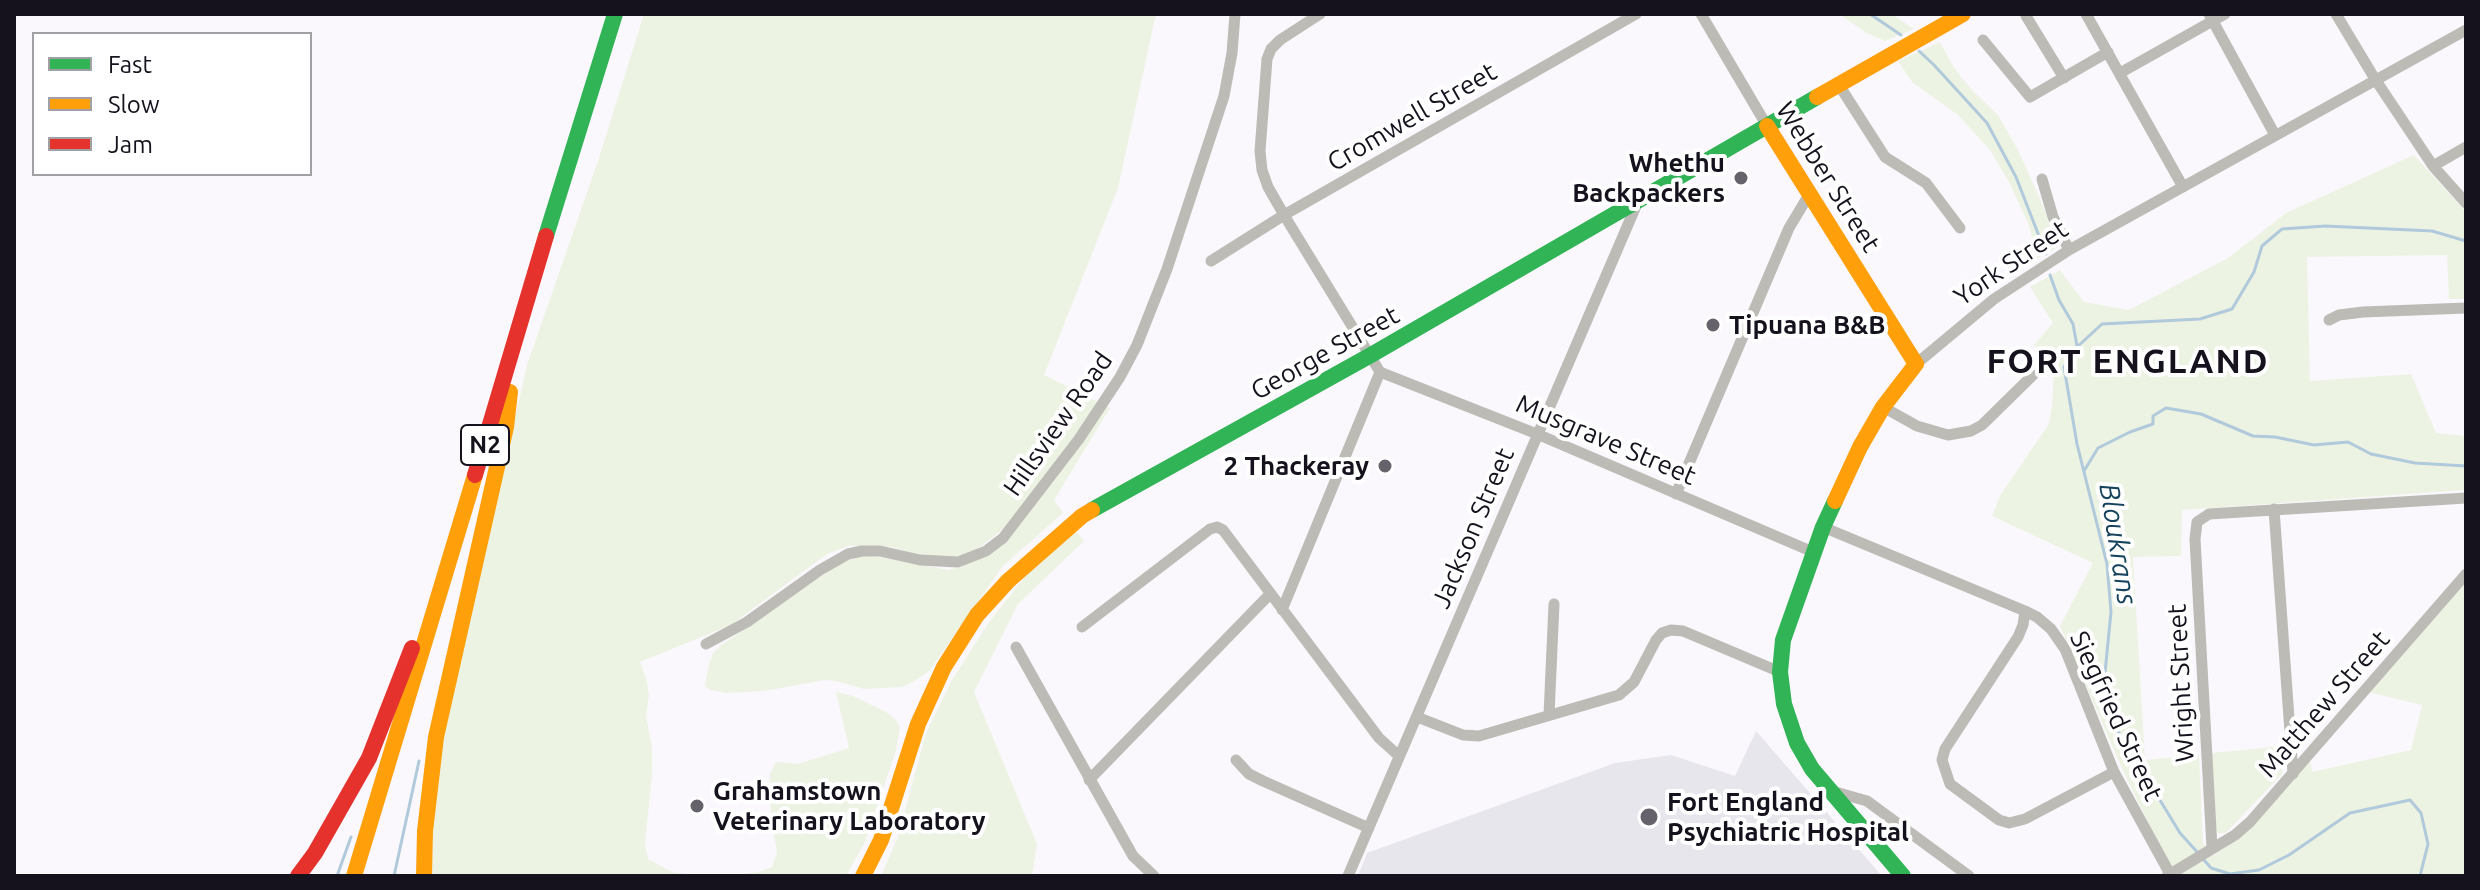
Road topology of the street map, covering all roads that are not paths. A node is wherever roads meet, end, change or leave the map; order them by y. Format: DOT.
graph roads {
  1 [pos="615,14"];
  2 [pos="1235,14"];
  3 [pos="1320,14"];
  4 [pos="1636,14"];
  5 [pos="1701,14"];
  6 [pos="2086,14"];
  7 [pos="2225,14"];
  8 [pos="2336,14"];
  9 [pos="1961,15"];
  10 [pos="2026,16"];
  11 [pos="2211,18"];
  12 [pos="2466,30"];
  13 [pos="1983,40"];
  14 [pos="2108,52"];
  15 [pos="2120,73"];
  16 [pos="2064,78"];
  17 [pos="2375,79"];
  18 [pos="1839,85"];
  19 [pos="1767,126"];
  20 [pos="2275,135"];
  21 [pos="2466,147"];
  22 [pos="2433,166"];
  23 [pos="2042,179"];
  24 [pos="2183,187"];
  25 [pos="1810,193"];
  26 [pos="1639,198"];
  27 [pos="2466,203"];
  28 [pos="1284,215"];
  29 [pos="1960,228"];
  30 [pos="2069,250"];
  31 [pos="1211,261"];
  32 [pos="2466,308"];
  33 [pos="2329,320"];
  34 [pos="515,344"];
  35 [pos="1371,355"];
  36 [pos="1916,364"];
  37 [pos="1380,372"];
  38 [pos="2033,375"];
  39 [pos="1883,407"];
  40 [pos="1537,434"];
  41 [pos="476,474"];
  42 [pos="1676,494"];
  43 [pos="2466,498"];
  44 [pos="2274,509"];
  45 [pos="1823,527"];
  46 [pos="1813,552"];
  47 [pos="2466,574"];
  48 [pos="1270,594"];
  49 [pos="1554,604"];
  50 [pos="1282,610"];
  51 [pos="2025,611"];
  52 [pos="1082,627"];
  53 [pos="706,644"];
  54 [pos="1016,647"];
  55 [pos="1780,672"];
  56 [pos="1549,715"];
  57 [pos="1417,717"];
  58 [pos="1399,756"];
  59 [pos="1236,760"];
  60 [pos="2114,772"];
  61 [pos="2293,774"];
  62 [pos="1089,780"];
  63 [pos="1829,790"];
  64 [pos="1369,828"];
  65 [pos="2205,852"];
  66 [pos="2168,875"];
  67 [pos="298,876"];
  68 [pos="354,876"];
  69 [pos="424,876"];
  70 [pos="863,876"];
  71 [pos="1154,876"];
  72 [pos="1348,876"];
  73 [pos="1903,876"];
  74 [pos="1969,876"];
  1 -- 34 [label="main road, N2"];
  2 -- 53 [label="street, Hillsview Road"];
  3 -- 28 [label="street"];
  4 -- 28 [label="street, Cromwell Street"];
  5 -- 19 [label="street, Webber Street"];
  6 -- 14 [label="street"];
  7 -- 11 [label="street"];
  8 -- 17 [label="street"];
  9 -- 18 [label="main road, George Street"];
  10 -- 16 [label="street"];
  11 -- 15 [label="street"];
  11 -- 20 [label="street"];
  12 -- 17 [label="street, York Street"];
  13 -- 16 [label="street"];
  14 -- 15 [label="street"];
  14 -- 16 [label="street"];
  15 -- 24 [label="street"];
  17 -- 20 [label="street, York Street"];
  17 -- 22 [label="street"];
  18 -- 19 [label="main road, George Street"];
  18 -- 29 [label="street"];
  19 -- 25 [label="main road, Webber Street"];
  19 -- 26 [label="main road, George Street"];
  20 -- 24 [label="street, York Street"];
  21 -- 22 [label="street"];
  22 -- 27 [label="street"];
  23 -- 30 [label="street"];
  24 -- 30 [label="street, York Street"];
  25 -- 36 [label="main road, Webber Street"];
  25 -- 42 [label="street"];
  26 -- 35 [label="main road, George Street"];
  26 -- 40 [label="street, Jackson Street"];
  28 -- 31 [label="street, Cromwell Street"];
  28 -- 35 [label="street"];
  30 -- 36 [label="street, York Street"];
  32 -- 33 [label="street"];
  34 -- 41 [label="main road, N2"];
  34 -- 69 [label="main road"];
  35 -- 37 [label="street"];
  35 -- 70 [label="main road, George Street"];
  36 -- 39 [label="main road, York Street"];
  37 -- 40 [label="street, Musgrave Street"];
  37 -- 50 [label="street"];
  38 -- 39 [label="street"];
  39 -- 45 [label="main road, York Street"];
  40 -- 42 [label="street, Musgrave Street"];
  40 -- 57 [label="street, Jackson Street"];
  41 -- 67 [label="main road"];
  41 -- 68 [label="main road, N2"];
  42 -- 46 [label="street, Musgrave Street"];
  43 -- 44 [label="street"];
  44 -- 61 [label="street"];
  44 -- 65 [label="street, Wright Street"];
  45 -- 46 [label="main road, York Street"];
  45 -- 51 [label="street, Siegfried Street"];
  46 -- 55 [label="main road, York Street"];
  47 -- 61 [label="street, Matthew Street"];
  48 -- 50 [label="street"];
  48 -- 52 [label="street"];
  48 -- 62 [label="street"];
  49 -- 56 [label="street"];
  50 -- 58 [label="street"];
  51 -- 60 [label="street, Siegfried Street"];
  51 -- 60 [label="street"];
  54 -- 62 [label="street"];
  55 -- 56 [label="street"];
  55 -- 63 [label="main road, York Street"];
  56 -- 57 [label="street"];
  57 -- 58 [label="street, Jackson Street"];
  58 -- 64 [label="street, Jackson Street"];
  59 -- 64 [label="street"];
  60 -- 66 [label="street, Siegfried Street"];
  61 -- 65 [label="street, Matthew Street"];
  62 -- 71 [label="street"];
  63 -- 73 [label="main road, York Street"];
  63 -- 74 [label="street"];
  64 -- 72 [label="street, Jackson Street"];
  65 -- 66 [label="street, Matthew Street"];
}
